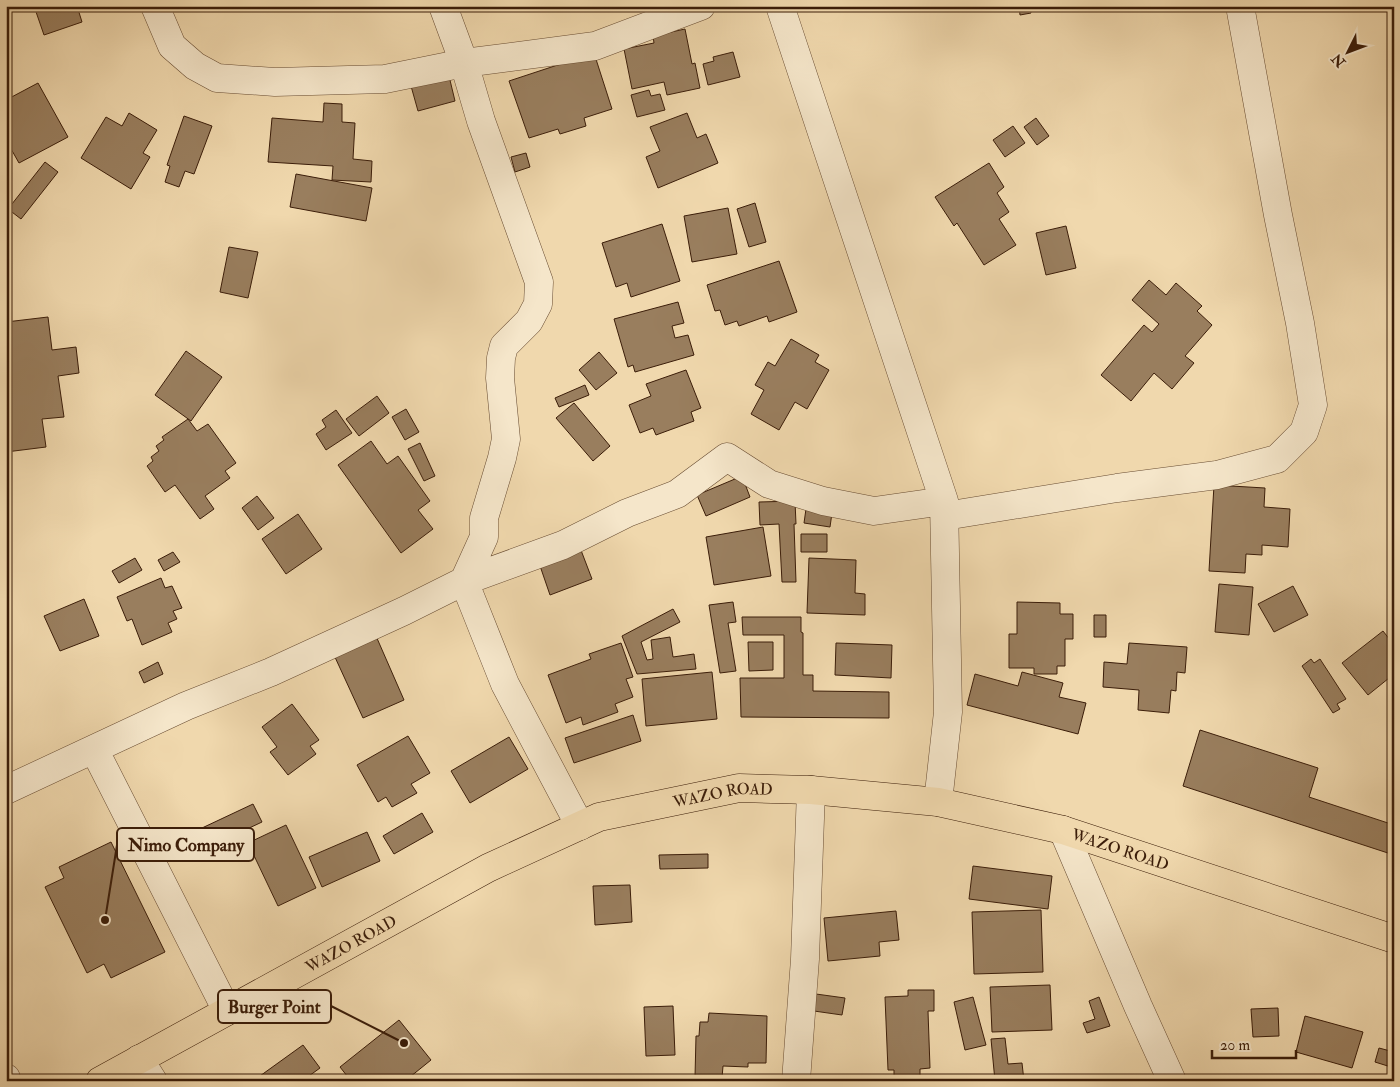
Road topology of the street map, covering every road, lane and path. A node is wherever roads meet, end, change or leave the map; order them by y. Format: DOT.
graph roads {
  1 [pos="155,6"];
  2 [pos="443,6"];
  3 [pos="701,6"];
  4 [pos="780,6"];
  5 [pos="1240,6"];
  6 [pos="464,64"];
  7 [pos="944,508"];
  8 [pos="464,580"];
  9 [pos="94,749"];
  10 [pos="6,790"];
  11 [pos="811,790"];
  12 [pos="938,802"];
  13 [pos="580,826"];
  14 [pos="1063,830"];
  15 [pos="1394,939"];
  16 [pos="227,1012"];
  17 [pos="146,1070"];
  18 [pos="107,1078"];
  19 [pos="796,1081"];
  20 [pos="1172,1081"];
  1 -- 6 [label="street"];
  2 -- 6 [label="street"];
  3 -- 6 [label="street"];
  4 -- 7 [label="street"];
  5 -- 7 [label="street"];
  6 -- 8 [label="street"];
  7 -- 8 [label="street"];
  7 -- 12 [label="street"];
  8 -- 9 [label="street"];
  8 -- 13 [label="street"];
  9 -- 10 [label="street"];
  9 -- 16 [label="street"];
  11 -- 12 [label="main road, WAZO ROAD"];
  11 -- 13 [label="main road, WAZO ROAD"];
  11 -- 19 [label="street"];
  12 -- 14 [label="main road, WAZO ROAD"];
  13 -- 16 [label="main road, WAZO ROAD"];
  14 -- 15 [label="main road, WAZO ROAD"];
  14 -- 20 [label="street"];
  16 -- 17 [label="main road, WAZO ROAD"];
  17 -- 18 [label="main road, WAZO ROAD"];
}
